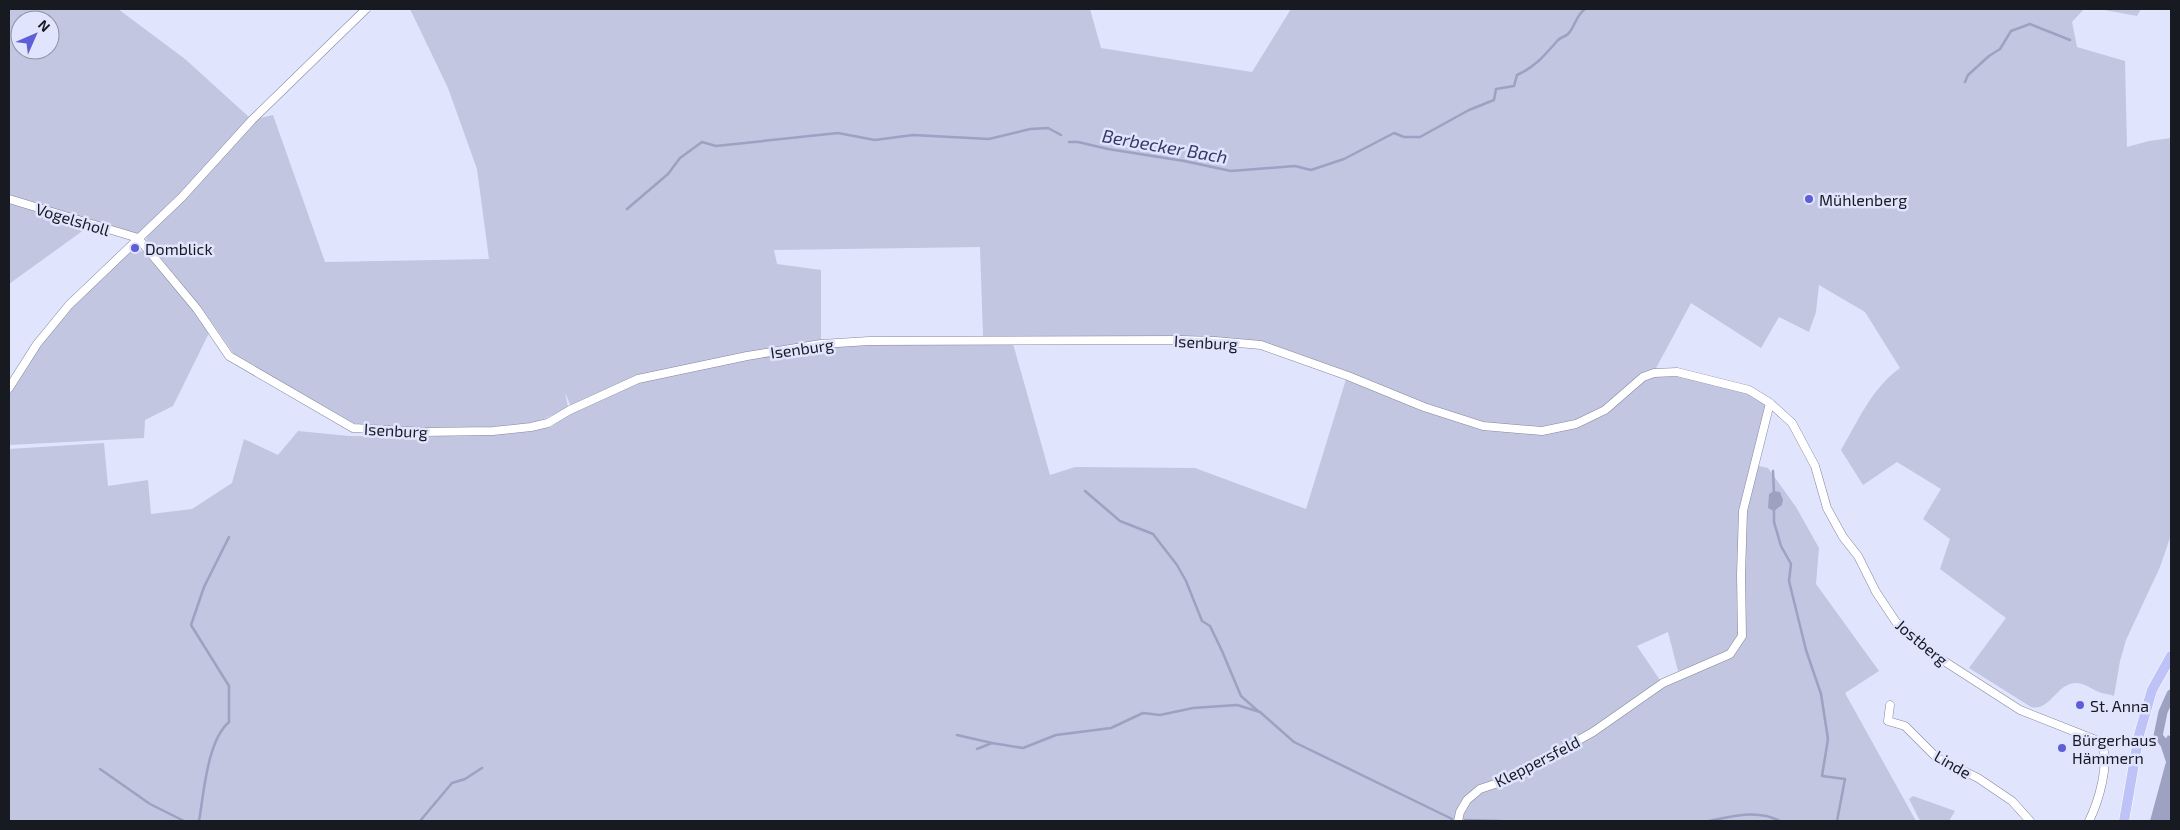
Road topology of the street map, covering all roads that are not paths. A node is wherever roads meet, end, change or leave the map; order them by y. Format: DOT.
graph roads {
  1 [pos="366,9"];
  2 [pos="9,199"];
  3 [pos="138,238"];
  4 [pos="9,388"];
  5 [pos="1770,402"];
  6 [pos="1542,431"];
  7 [pos="2171,656"];
  8 [pos="1890,704"];
  9 [pos="1458,821"];
  10 [pos="2030,821"];
  11 [pos="2089,821"];
  12 [pos="2124,821"];
  1 -- 3 [label="street"];
  2 -- 3 [label="street, Vogelsholl"];
  3 -- 4 [label="street"];
  3 -- 6 [label="street, Isenburg"];
  5 -- 6 [label="street, Jostberg"];
  5 -- 9 [label="street, Kleppersfeld"];
  5 -- 11 [label="street, Jostberg"];
  7 -- 12 [label="main road"];
  8 -- 10 [label="street, Linde"];
}
